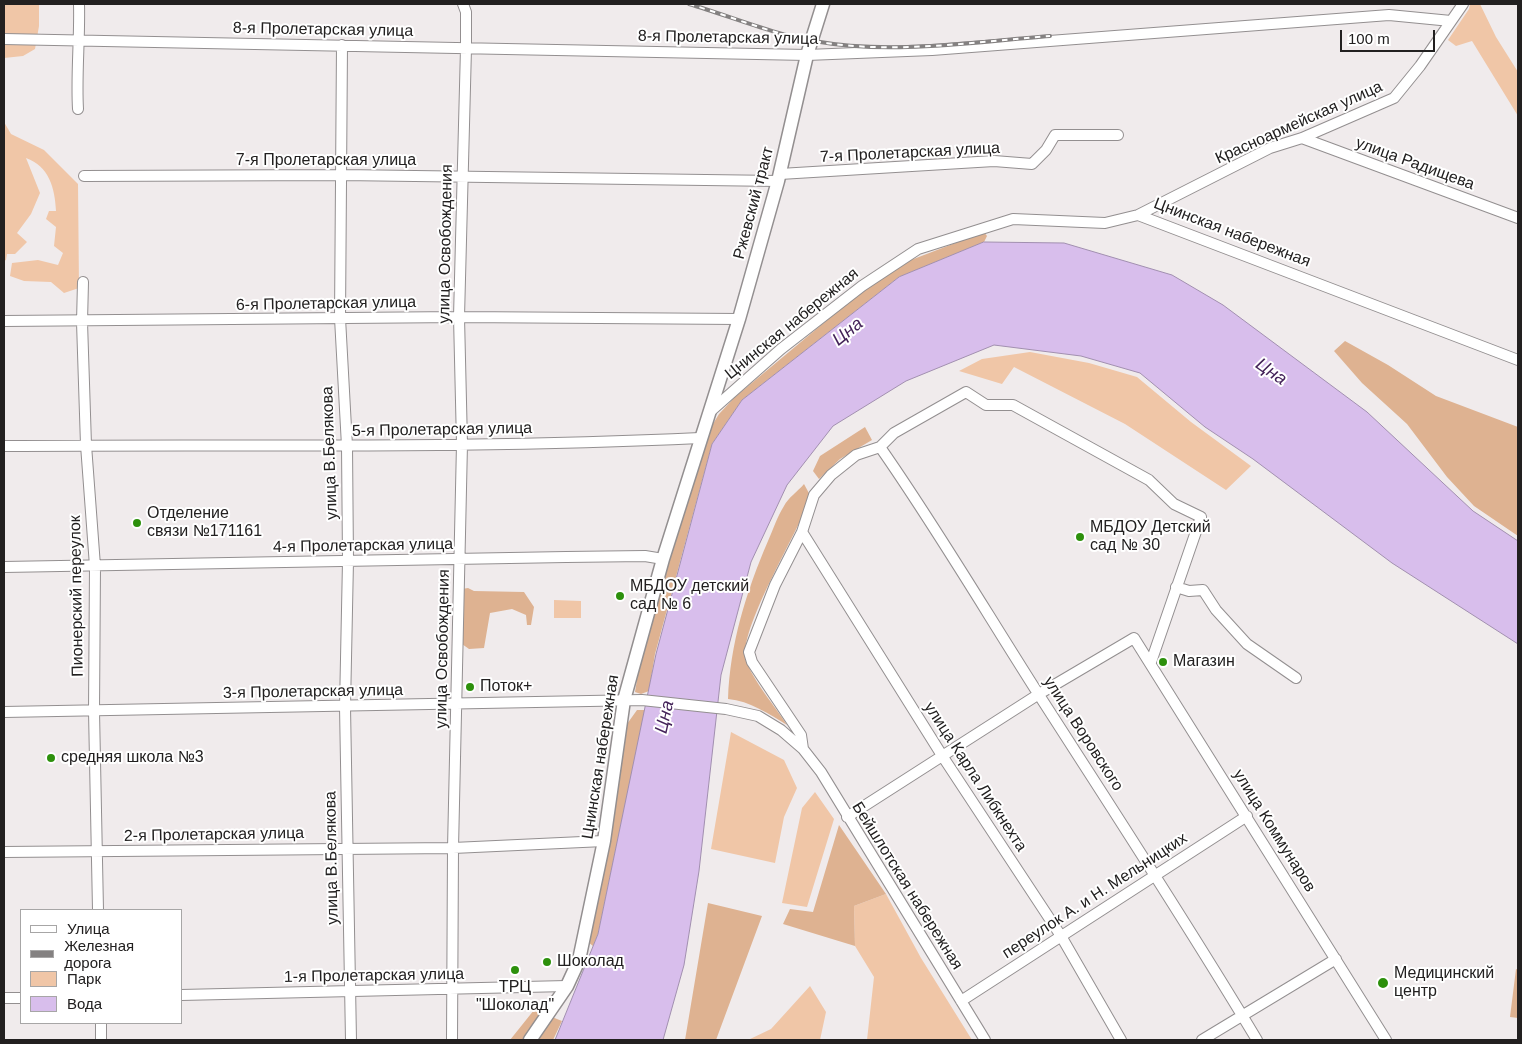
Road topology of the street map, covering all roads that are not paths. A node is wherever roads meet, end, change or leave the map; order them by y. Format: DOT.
graph roads {
  1 [pos="79,4"];
  2 [pos="463,4"];
  3 [pos="823,4"];
  4 [pos="1463,4"];
  5 [pos="1451,22"];
  6 [pos="4,40"];
  7 [pos="80,42"];
  8 [pos="342,45"];
  9 [pos="466,48"];
  10 [pos="807,55"];
  11 [pos="78,110"];
  12 [pos="1118,135"];
  13 [pos="1302,138"];
  14 [pos="342,175"];
  15 [pos="84,176"];
  16 [pos="462,177"];
  17 [pos="779,178"];
  18 [pos="1138,215"];
  19 [pos="1518,218"];
  20 [pos="83,282"];
  21 [pos="459,317"];
  22 [pos="340,318"];
  23 [pos="739,319"];
  24 [pos="4,320"];
  25 [pos="82,322"];
  26 [pos="1518,360"];
  27 [pos="712,410"];
  28 [pos="700,438"];
  29 [pos="462,444"];
  30 [pos="86,445"];
  31 [pos="4,446"];
  32 [pos="347,446"];
  33 [pos="880,447"];
  34 [pos="802,532"];
  35 [pos="460,559"];
  36 [pos="663,559"];
  37 [pos="348,561"];
  38 [pos="95,566"];
  39 [pos="4,568"];
  40 [pos="1176,587"];
  41 [pos="1150,662"];
  42 [pos="1296,678"];
  43 [pos="1039,694"];
  44 [pos="624,700"];
  45 [pos="642,700"];
  46 [pos="457,704"];
  47 [pos="345,707"];
  48 [pos="94,711"];
  49 [pos="4,712"];
  50 [pos="803,749"];
  51 [pos="943,757"];
  52 [pos="1247,816"];
  53 [pos="847,817"];
  54 [pos="604,841"];
  55 [pos="348,848"];
  56 [pos="452,848"];
  57 [pos="4,852"];
  58 [pos="96,852"];
  59 [pos="1156,874"];
  60 [pos="98,909"];
  61 [pos="1061,936"];
  62 [pos="1336,959"];
  63 [pos="567,986"];
  64 [pos="452,990"];
  65 [pos="350,991"];
  66 [pos="182,995"];
  67 [pos="4,998"];
  68 [pos="20,998"];
  69 [pos="961,1001"];
  70 [pos="1242,1015"];
  71 [pos="101,1024"];
  72 [pos="101,1040"];
  73 [pos="351,1040"];
  74 [pos="452,1040"];
  75 [pos="530,1040"];
  76 [pos="985,1040"];
  77 [pos="1121,1040"];
  78 [pos="1202,1040"];
  79 [pos="1257,1040"];
  80 [pos="1386,1040"];
  1 -- 7 [label="street"];
  2 -- 9 [label="street, улица Освобождения"];
  3 -- 10 [label="main road, Ржевский тракт"];
  4 -- 5 [label="street, Красноармейская улица"];
  5 -- 10 [label="street, 8-я Пролетарская улица"];
  5 -- 13 [label="street, Красноармейская улица"];
  6 -- 7 [label="street, 8-я Пролетарская улица"];
  7 -- 8 [label="street, 8-я Пролетарская улица"];
  7 -- 11 [label="street"];
  8 -- 9 [label="street, 8-я Пролетарская улица"];
  8 -- 14 [label="street, улица В.Белякова"];
  9 -- 10 [label="street, 8-я Пролетарская улица"];
  9 -- 16 [label="street, улица Освобождения"];
  10 -- 17 [label="main road, Ржевский тракт"];
  12 -- 17 [label="street, 7-я Пролетарская улица"];
  13 -- 18 [label="street, Красноармейская улица"];
  13 -- 19 [label="street, улица Радищева"];
  14 -- 15 [label="street, 7-я Пролетарская улица"];
  14 -- 16 [label="street, 7-я Пролетарская улица"];
  14 -- 22 [label="street, улица В.Белякова"];
  16 -- 17 [label="street, 7-я Пролетарская улица"];
  16 -- 21 [label="street, улица Освобождения"];
  17 -- 23 [label="main road, Ржевский тракт"];
  18 -- 26 [label="street, Цнинская набережная"];
  18 -- 27 [label="street, Цнинская набережная"];
  20 -- 25 [label="street, Пионерский переулок"];
  21 -- 22 [label="street, 6-я Пролетарская улица"];
  21 -- 23 [label="street, 6-я Пролетарская улица"];
  21 -- 29 [label="street, улица Освобождения"];
  22 -- 25 [label="street, 6-я Пролетарская улица"];
  22 -- 32 [label="street, улица В.Белякова"];
  23 -- 27 [label="main road, Ржевский тракт"];
  24 -- 25 [label="street, 6-я Пролетарская улица"];
  25 -- 30 [label="street, Пионерский переулок"];
  27 -- 28 [label="main road, Цнинская набережная"];
  28 -- 29 [label="street, 5-я Пролетарская улица"];
  28 -- 36 [label="main road, Цнинская набережная"];
  29 -- 32 [label="street, 5-я Пролетарская улица"];
  29 -- 35 [label="street, улица Освобождения"];
  30 -- 31 [label="street, 5-я Пролетарская улица"];
  30 -- 32 [label="street, 5-я Пролетарская улица"];
  30 -- 38 [label="street, Пионерский переулок"];
  32 -- 37 [label="street, улица В.Белякова"];
  33 -- 34 [label="street, Бейшлотская набережная"];
  33 -- 40 [label="street, Бейшлотская набережная"];
  33 -- 43 [label="street, улица Воровского"];
  34 -- 50 [label="street, Бейшлотская набережная"];
  34 -- 51 [label="street, улица Карла Либкнехта"];
  35 -- 36 [label="street, 4-я Пролетарская улица"];
  35 -- 37 [label="street, 4-я Пролетарская улица"];
  35 -- 46 [label="street, улица Освобождения"];
  36 -- 44 [label="main road, Цнинская набережная"];
  37 -- 38 [label="street, 4-я Пролетарская улица"];
  37 -- 47 [label="street, улица В.Белякова"];
  38 -- 39 [label="street, 4-я Пролетарская улица"];
  38 -- 48 [label="street, Пионерский переулок"];
  40 -- 41 [label="street"];
  40 -- 42 [label="street"];
  41 -- 43 [label="street, улица Коммунаров"];
  41 -- 52 [label="street, улица Коммунаров"];
  43 -- 51 [label="street"];
  43 -- 59 [label="street, улица Воровского"];
  44 -- 45 [label="street, 3-я Пролетарская улица"];
  44 -- 46 [label="street, 3-я Пролетарская улица"];
  44 -- 54 [label="main road, Цнинская набережная"];
  45 -- 50 [label="street, Бейшлотская набережная"];
  46 -- 47 [label="street, 3-я Пролетарская улица"];
  46 -- 56 [label="street, улица Освобождения"];
  47 -- 48 [label="street, 3-я Пролетарская улица"];
  47 -- 55 [label="street, улица В.Белякова"];
  48 -- 49 [label="street, 3-я Пролетарская улица"];
  48 -- 58 [label="street, Пионерский переулок"];
  50 -- 53 [label="street, Бейшлотская набережная"];
  51 -- 53 [label="street"];
  51 -- 61 [label="street, улица Карла Либкнехта"];
  52 -- 59 [label="street, переулок А. и Н. Мельницких"];
  52 -- 62 [label="street, улица Коммунаров"];
  53 -- 69 [label="street, Бейшлотская набережная"];
  54 -- 56 [label="street, 2-я Пролетарская улица"];
  54 -- 63 [label="main road, Цнинская набережная"];
  55 -- 56 [label="street, 2-я Пролетарская улица"];
  55 -- 58 [label="street, 2-я Пролетарская улица"];
  55 -- 65 [label="street, улица В.Белякова"];
  56 -- 64 [label="street, улица Освобождения"];
  57 -- 58 [label="street, 2-я Пролетарская улица"];
  58 -- 60 [label="street, Пионерский переулок"];
  59 -- 61 [label="street, переулок А. и Н. Мельницких"];
  59 -- 70 [label="street, улица Воровского"];
  61 -- 69 [label="street, переулок А. и Н. Мельницких"];
  61 -- 77 [label="street, улица Карла Либкнехта"];
  62 -- 70 [label="street"];
  62 -- 80 [label="street, улица Коммунаров"];
  63 -- 64 [label="street, 1-я Пролетарская улица"];
  63 -- 75 [label="main road, Цнинская набережная"];
  64 -- 65 [label="street, 1-я Пролетарская улица"];
  64 -- 74 [label="street, улица Освобождения"];
  65 -- 66 [label="street, 1-я Пролетарская улица"];
  65 -- 73 [label="street, улица В.Белякова"];
  67 -- 68 [label="street"];
  69 -- 76 [label="street, Бейшлотская набережная"];
  70 -- 78 [label="street"];
  70 -- 79 [label="street, улица Воровского"];
  71 -- 72 [label="street"];
}
